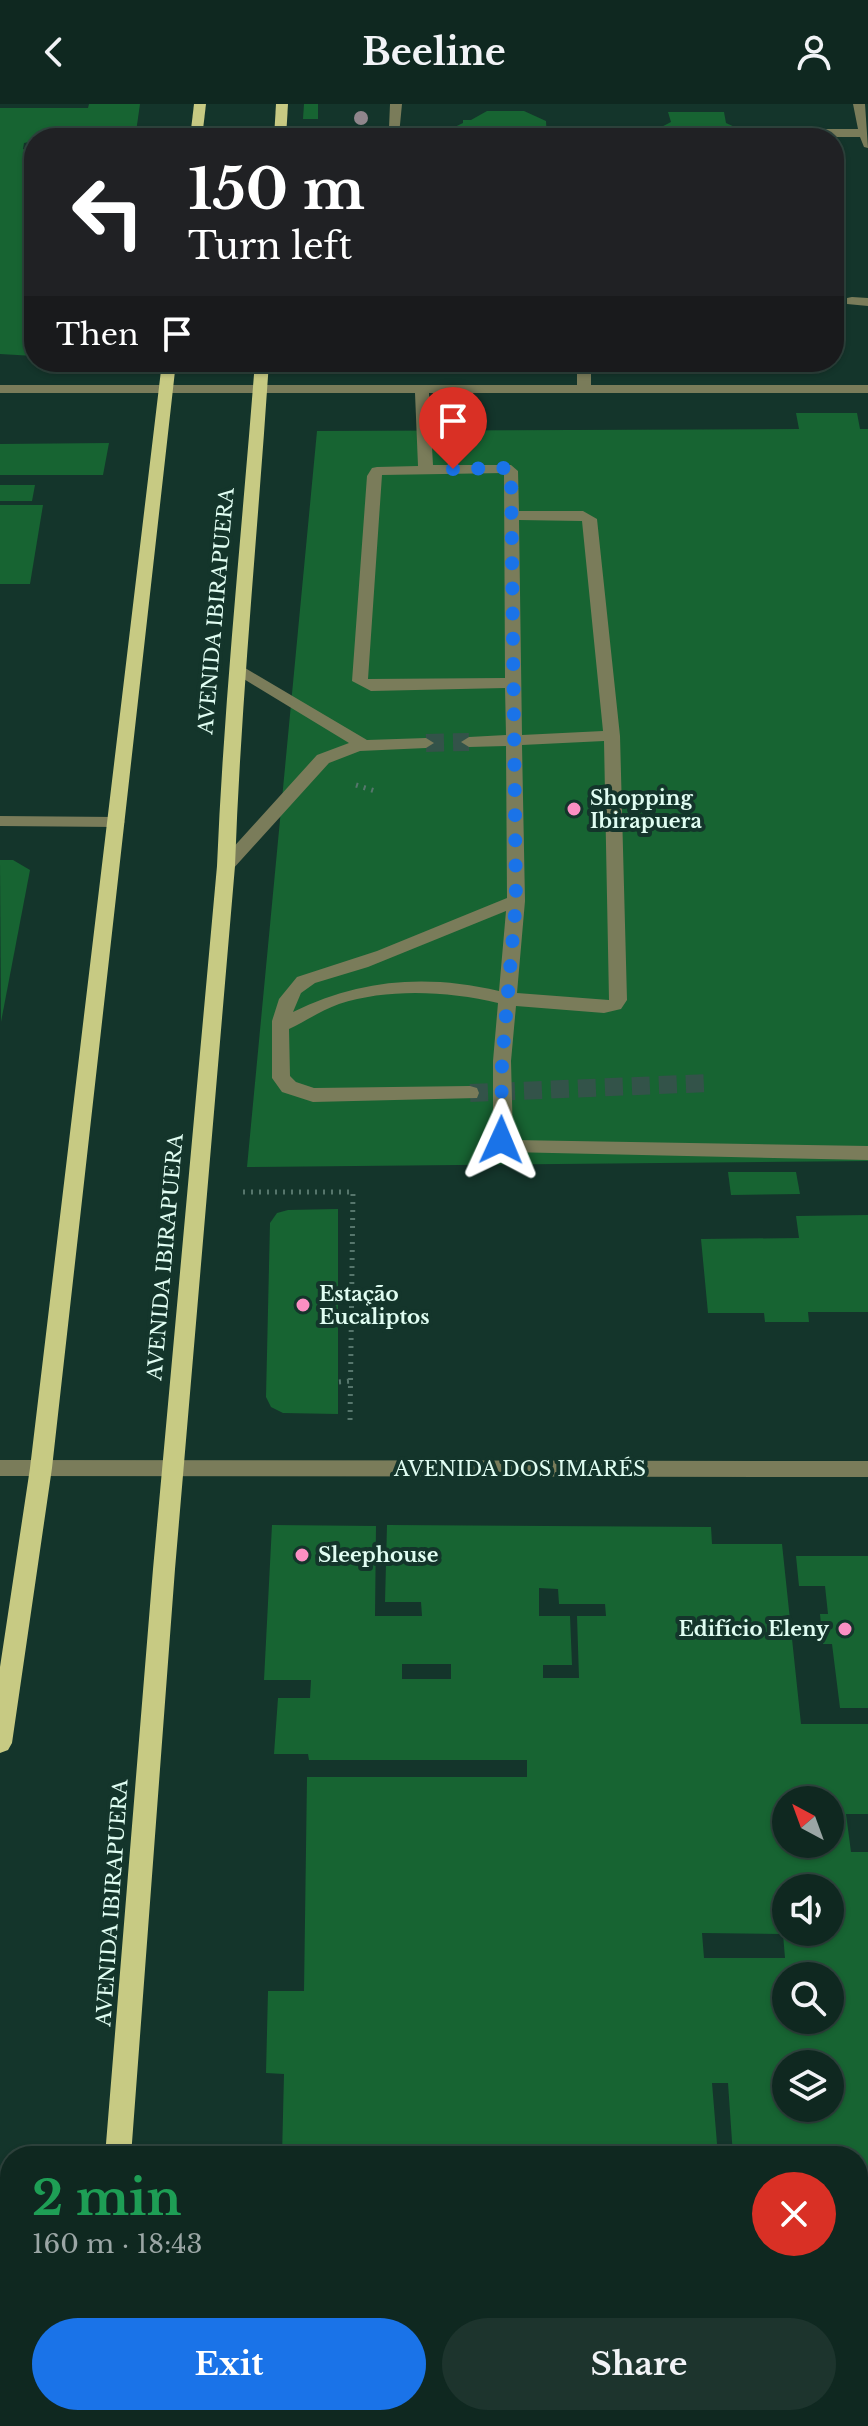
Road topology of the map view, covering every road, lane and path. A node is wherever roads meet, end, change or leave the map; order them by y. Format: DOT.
graph roads {
  1 [pos="200,104"];
  2 [pos="282,104"];
  3 [pos="396,104"];
  4 [pos="859,104"];
  5 [pos="197,128"];
  6 [pos="280,128"];
  7 [pos="395,128"];
  8 [pos="844,137"];
  9 [pos="867,139"];
  10 [pos="852,301"];
  11 [pos="868,302"];
  12 [pos="168,372"];
  13 [pos="261,372"];
  14 [pos="584,372"];
  15 [pos="0,389"];
  16 [pos="260,389"];
  17 [pos="422,389"];
  18 [pos="868,389"];
  19 [pos="166,390"];
  20 [pos="584,390"];
  21 [pos="426,469"];
  22 [pos="513,515"];
  23 [pos="240,670"];
  24 [pos="514,683"];
  25 [pos="612,736"];
  26 [pos="514,740"];
  27 [pos="469,742"];
  28 [pos="426,743"];
  29 [pos="362,744"];
  30 [pos="0,821"];
  31 [pos="116,822"];
  32 [pos="226,866"];
  33 [pos="516,901"];
  34 [pos="509,999"];
  35 [pos="281,1025"];
  36 [pos="470,1093"];
  37 [pos="868,1153"];
  38 [pos="243,1192"];
  39 [pos="351,1381"];
  40 [pos="339,1382"];
  41 [pos="350,1422"];
  42 [pos="0,1468"];
  43 [pos="41,1468"];
  44 [pos="868,1469"];
  45 [pos="172,1470"];
  46 [pos="0,1743"];
  47 [pos="119,2146"];
  1 -- 5 [label="main road"];
  2 -- 6 [label="main road"];
  3 -- 7 [label="street"];
  4 -- 9 [label="street"];
  8 -- 9 [label="street"];
  10 -- 11 [label="street"];
  12 -- 19 [label="main road"];
  13 -- 16 [label="main road, AVENIDA IBIRAPUERA"];
  14 -- 20 [label="street"];
  15 -- 19 [label="street"];
  16 -- 17 [label="street"];
  16 -- 19 [label="street"];
  16 -- 23 [label="main road, AVENIDA IBIRAPUERA"];
  17 -- 20 [label="street"];
  17 -- 21 [label="street"];
  18 -- 20 [label="street"];
  19 -- 31 [label="main road"];
  21 -- 22 [label="street"];
  21 -- 24 [label="street"];
  22 -- 24 [label="street"];
  22 -- 25 [label="street"];
  23 -- 29 [label="street"];
  23 -- 32 [label="main road, AVENIDA IBIRAPUERA"];
  24 -- 26 [label="street"];
  25 -- 26 [label="street"];
  25 -- 34 [label="street"];
  26 -- 27 [label="street"];
  26 -- 33 [label="street"];
  28 -- 29 [label="street"];
  29 -- 32 [label="street"];
  30 -- 31 [label="street"];
  31 -- 43 [label="main road"];
  32 -- 45 [label="main road, AVENIDA IBIRAPUERA"];
  33 -- 34 [label="street"];
  33 -- 35 [label="street"];
  34 -- 35 [label="street"];
  34 -- 37 [label="street"];
  35 -- 36 [label="street"];
  38 -- 39 [label="path"];
  39 -- 40 [label="path"];
  39 -- 41 [label="path"];
  42 -- 43 [label="street, AVENIDA DOS IMARÉS"];
  43 -- 45 [label="street, AVENIDA DOS IMARÉS"];
  43 -- 46 [label="main road"];
  44 -- 45 [label="street, AVENIDA DOS IMARÉS"];
  45 -- 47 [label="main road, AVENIDA IBIRAPUERA"];
}
